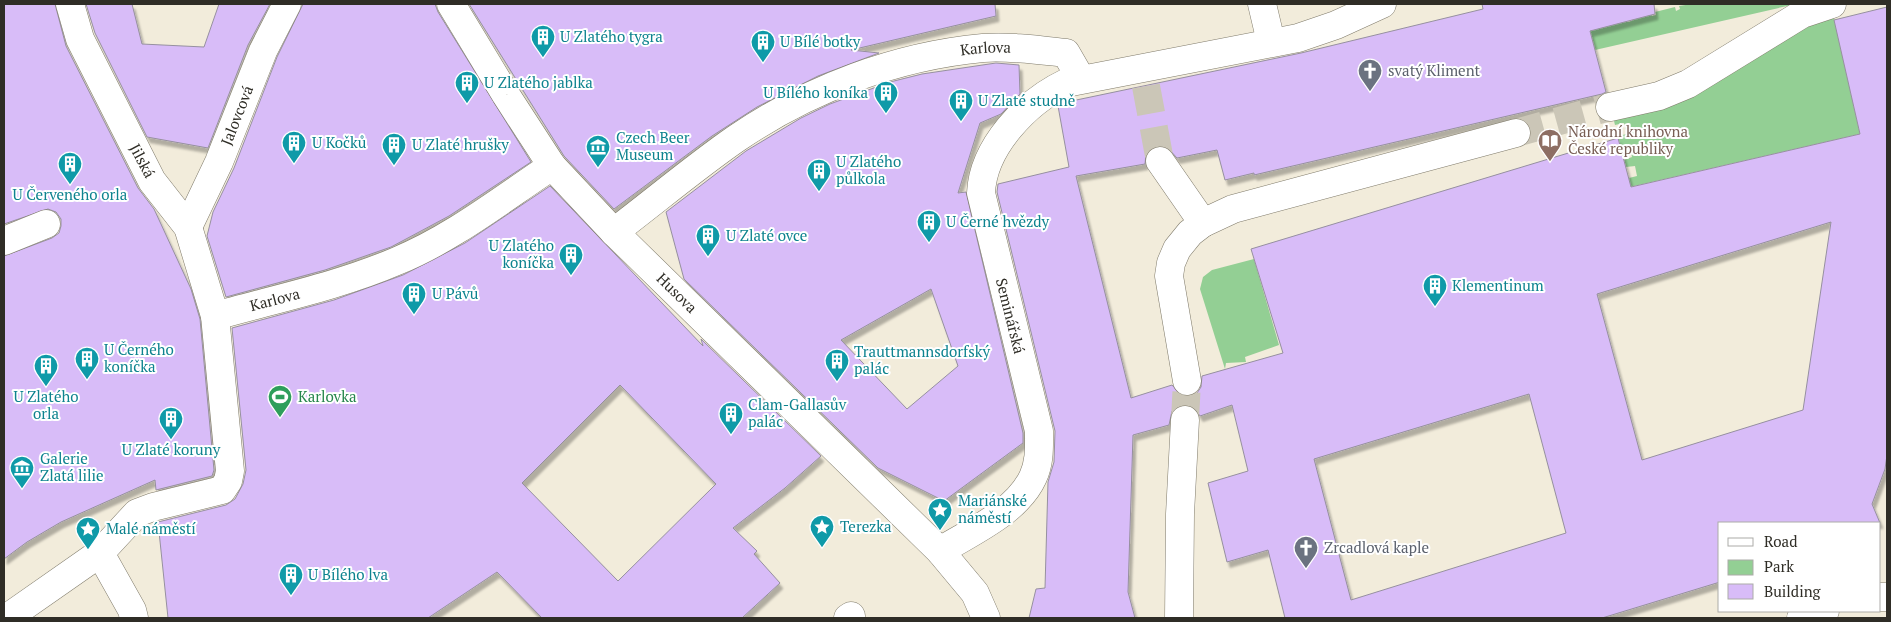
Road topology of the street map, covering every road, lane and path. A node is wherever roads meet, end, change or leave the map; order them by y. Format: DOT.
graph roads {
  1 [pos="70,4"];
  2 [pos="288,4"];
  3 [pos="451,4"];
  4 [pos="1262,4"];
  5 [pos="1382,4"];
  6 [pos="1832,4"];
  7 [pos="1271,42"];
  8 [pos="1081,79"];
  9 [pos="1610,107"];
  10 [pos="1516,133"];
  11 [pos="1160,161"];
  12 [pos="552,166"];
  13 [pos="1203,223"];
  14 [pos="46,224"];
  15 [pos="188,227"];
  16 [pos="614,232"];
  17 [pos="4,241"];
  18 [pos="215,316"];
  19 [pos="1187,381"];
  20 [pos="1185,420"];
  21 [pos="940,551"];
  22 [pos="100,554"];
  23 [pos="1821,612"];
  24 [pos="7,618"];
  25 [pos="134,618"];
  26 [pos="986,618"];
  27 [pos="1179,618"];
  28 [pos="1801,618"];
  1 -- 15 [label="street, Jilská"];
  2 -- 15 [label="street, Jalovcová"];
  3 -- 12 [label="street, Husova"];
  4 -- 7 [label="street"];
  5 -- 7 [label="street"];
  6 -- 9 [label="street"];
  7 -- 8 [label="street"];
  8 -- 16 [label="street, Karlova"];
  8 -- 21 [label="street, Seminářská"];
  10 -- 13 [label="street"];
  11 -- 13 [label="street"];
  12 -- 16 [label="street, Husova"];
  12 -- 18 [label="street, Karlova"];
  13 -- 19 [label="street"];
  14 -- 17 [label="street"];
  15 -- 18 [label="street, Jilská"];
  16 -- 21 [label="street, Husova"];
  18 -- 22 [label="street"];
  20 -- 27 [label="street"];
  21 -- 26 [label="street"];
  22 -- 24 [label="street"];
  22 -- 25 [label="street"];
  23 -- 28 [label="street"];
}
